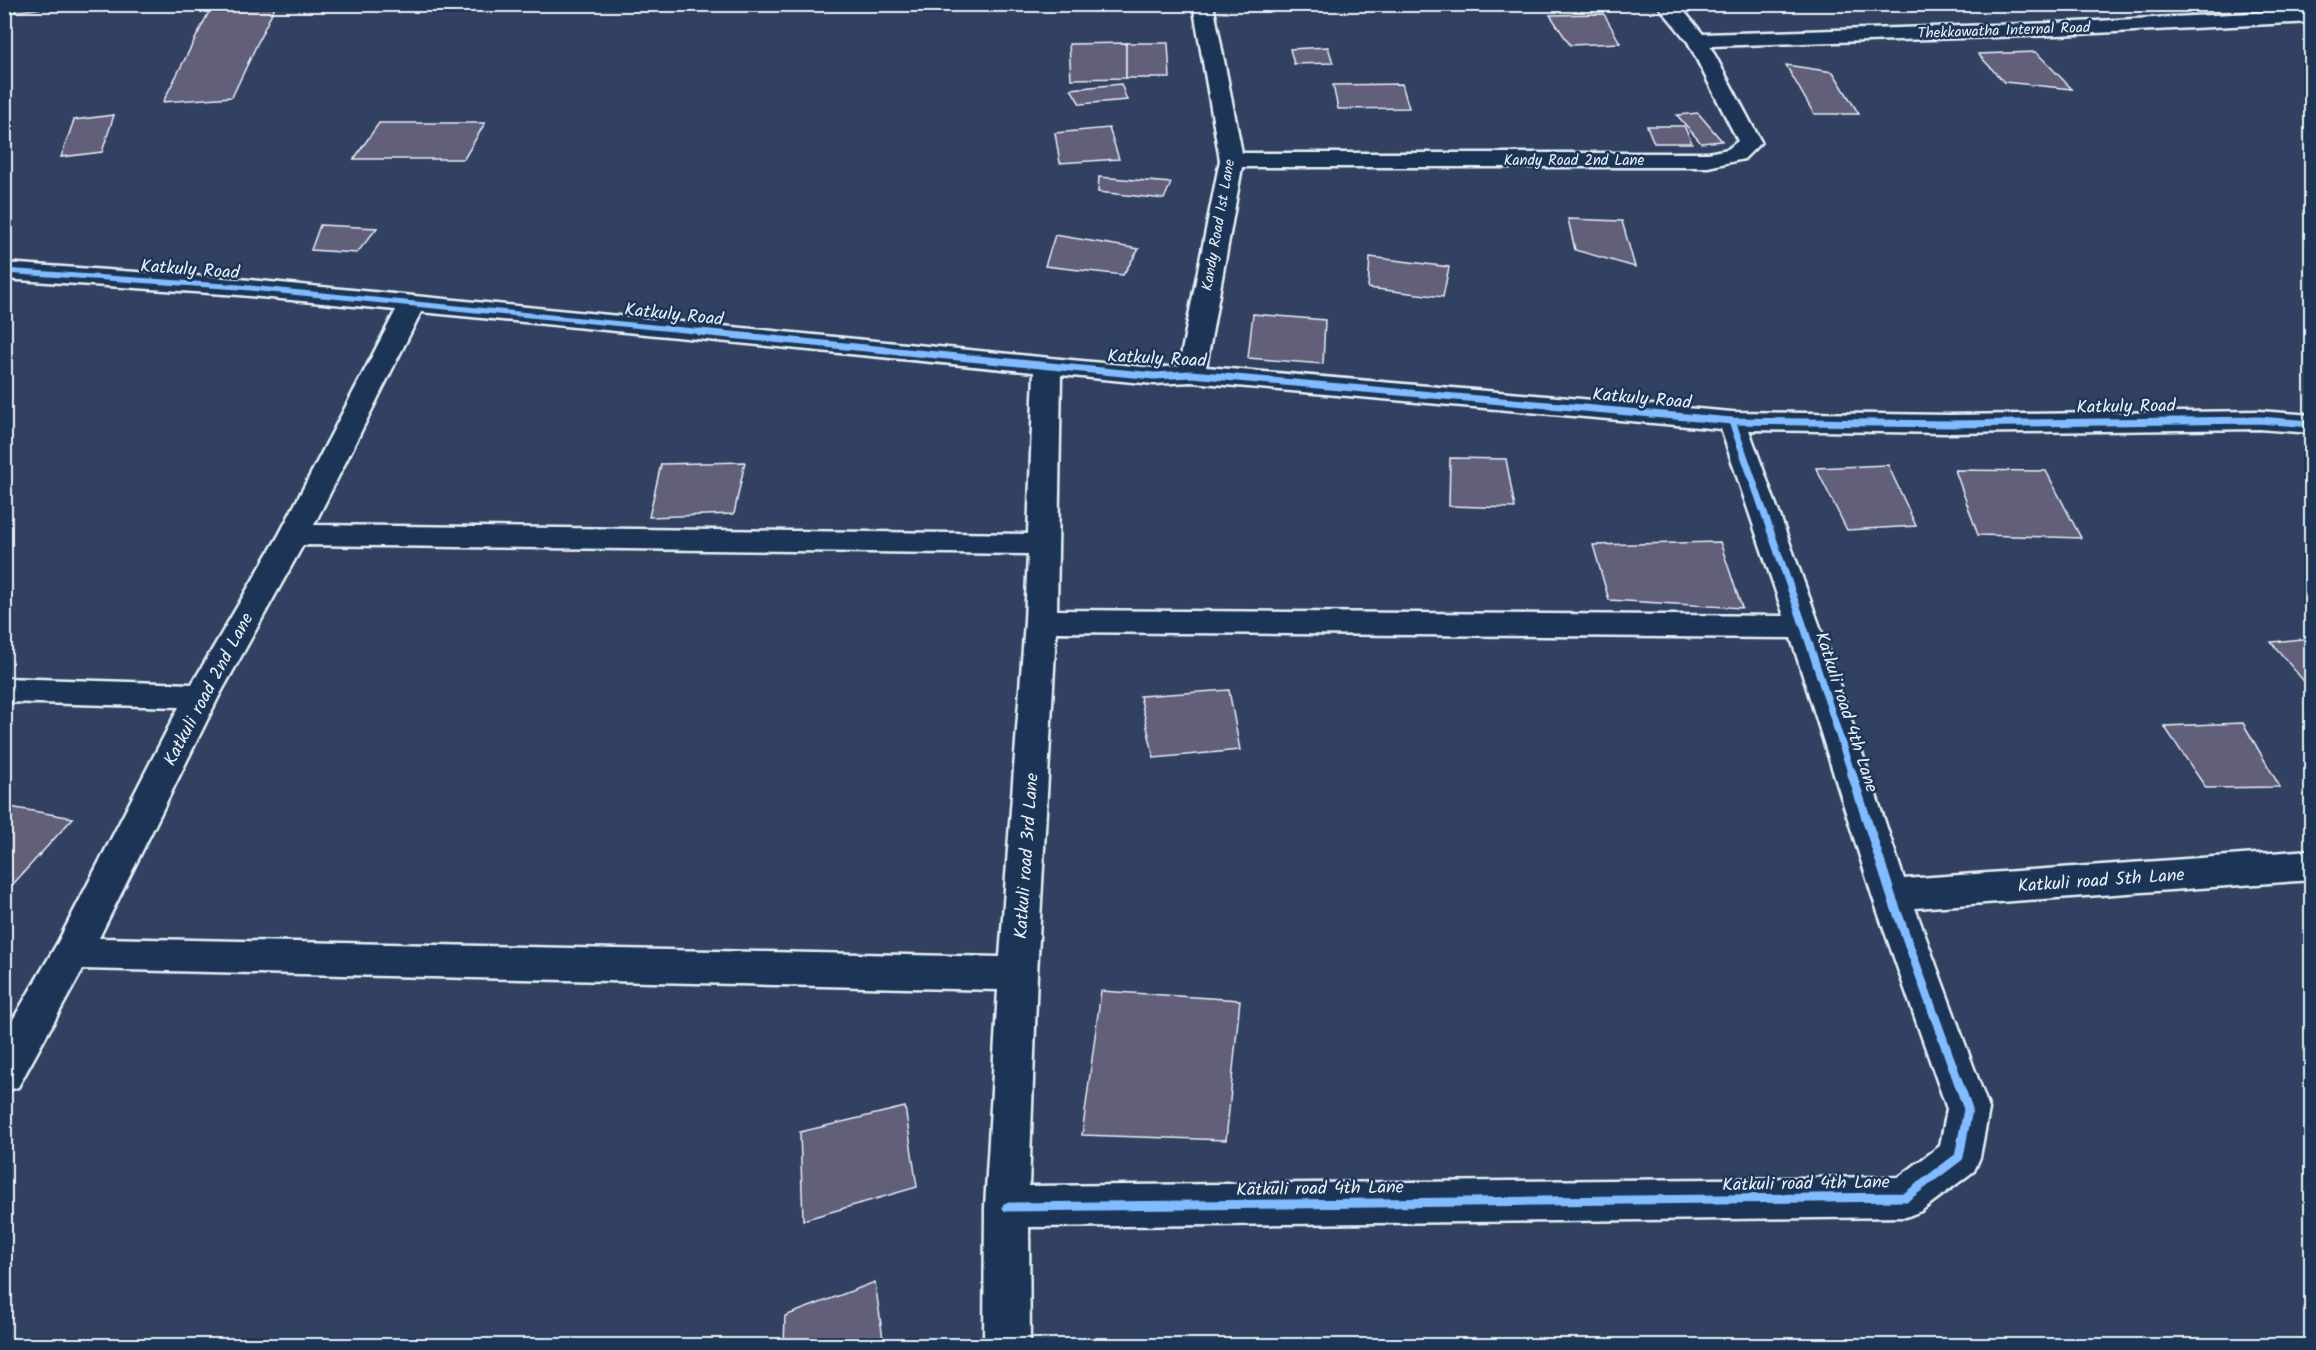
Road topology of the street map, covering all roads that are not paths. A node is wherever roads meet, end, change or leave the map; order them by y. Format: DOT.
graph roads {
  1 [pos="1203,4"];
  2 [pos="1667,4"];
  3 [pos="2036,11"];
  4 [pos="2305,14"];
  5 [pos="2057,29"];
  6 [pos="1697,40"];
  7 [pos="1232,160"];
  8 [pos="4,271"];
  9 [pos="412,304"];
  10 [pos="1048,366"];
  11 [pos="1191,374"];
  12 [pos="1732,421"];
  13 [pos="2312,424"];
  14 [pos="294,535"];
  15 [pos="1042,544"];
  16 [pos="1041,621"];
  17 [pos="1804,627"];
  18 [pos="4,690"];
  19 [pos="202,696"];
  20 [pos="2312,865"];
  21 [pos="1891,895"];
  22 [pos="72,953"];
  23 [pos="1018,974"];
  24 [pos="4,1074"];
  25 [pos="1007,1207"];
  26 [pos="1007,1346"];
  1 -- 7 [label="street, Kandy Road 1st Lane"];
  2 -- 6 [label="street, Kandy Road 2nd Lane"];
  3 -- 5 [label="street"];
  4 -- 5 [label="street, Thekkawatha Internal Road"];
  5 -- 6 [label="street, Thekkawatha Internal Road"];
  6 -- 7 [label="street, Kandy Road 2nd Lane"];
  7 -- 11 [label="street, Kandy Road 1st Lane"];
  8 -- 9 [label="street, Katkuly Road"];
  9 -- 10 [label="street, Katkuly Road"];
  9 -- 14 [label="street, Katkuli road 2nd Lane"];
  10 -- 11 [label="street, Katkuly Road"];
  10 -- 15 [label="street, Katkuli road 3rd Lane"];
  11 -- 12 [label="street, Katkuly Road"];
  12 -- 13 [label="street, Katkuly Road"];
  12 -- 17 [label="street, Katkuli road 4th Lane"];
  14 -- 15 [label="street"];
  14 -- 19 [label="street, Katkuli road 2nd Lane"];
  15 -- 16 [label="street, Katkuli road 3rd Lane"];
  16 -- 17 [label="street"];
  16 -- 23 [label="street, Katkuli road 3rd Lane"];
  17 -- 21 [label="street, Katkuli road 4th Lane"];
  18 -- 19 [label="street"];
  19 -- 22 [label="street, Katkuli road 2nd Lane"];
  20 -- 21 [label="street, Katkuli road 5th Lane"];
  21 -- 25 [label="street, Katkuli road 4th Lane"];
  22 -- 23 [label="street"];
  22 -- 24 [label="street, Katkuli road 2nd Lane"];
  23 -- 25 [label="street, Katkuli road 3rd Lane"];
  25 -- 26 [label="street, Katkuli road 3rd Lane"];
}
